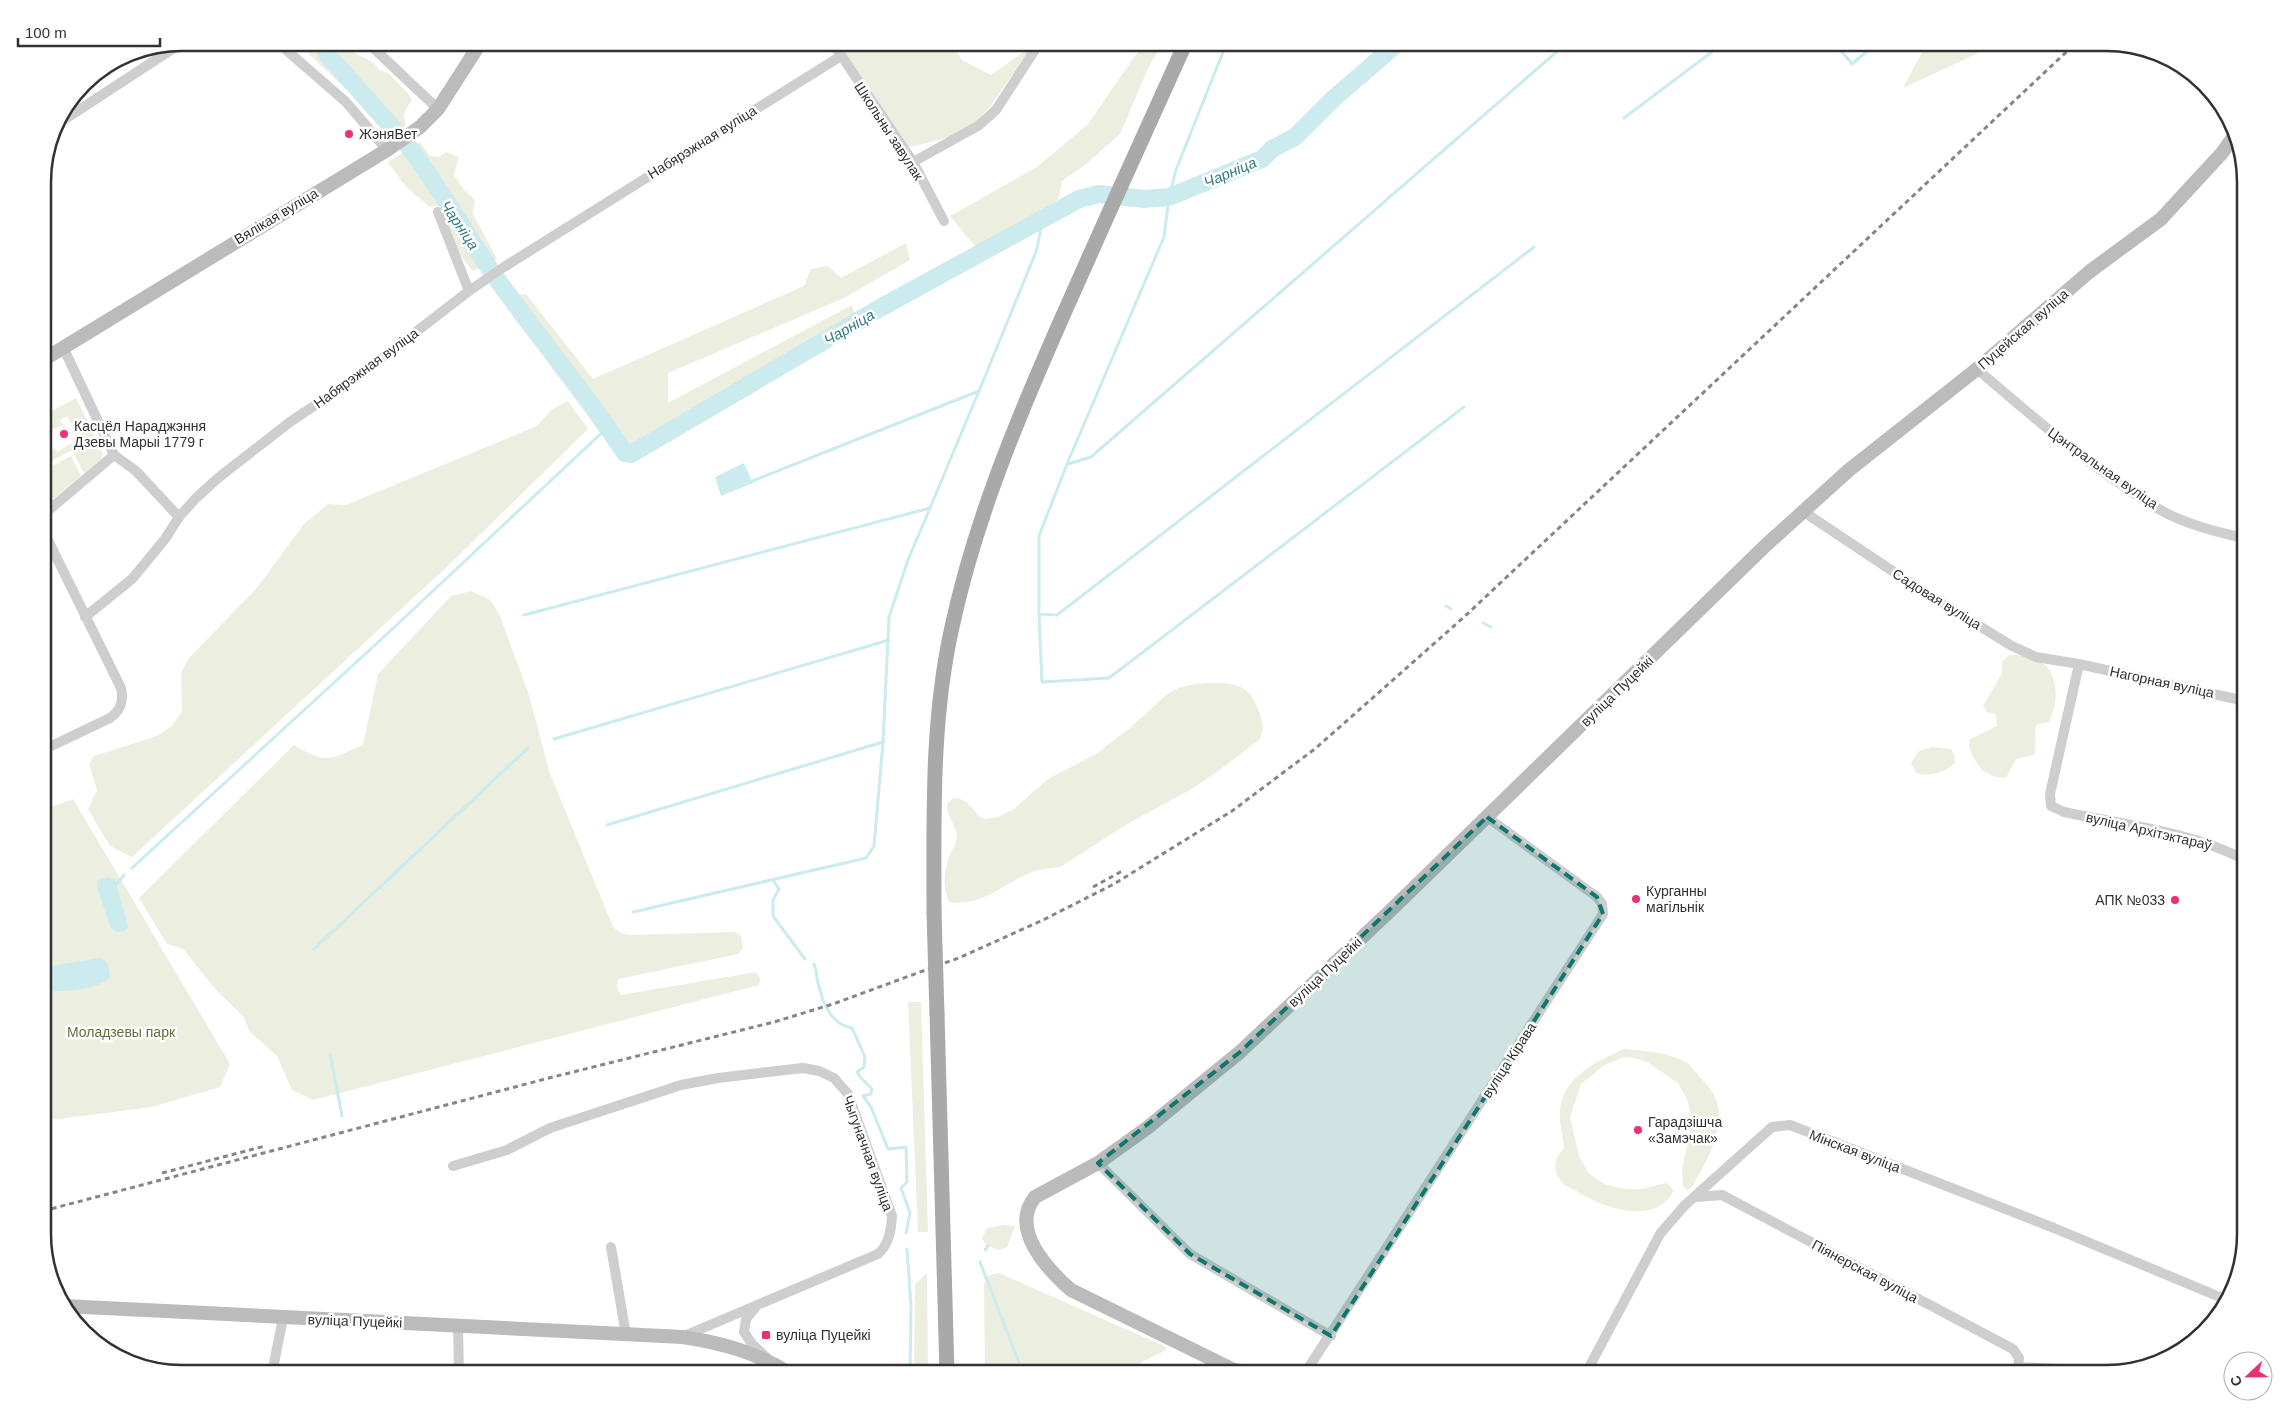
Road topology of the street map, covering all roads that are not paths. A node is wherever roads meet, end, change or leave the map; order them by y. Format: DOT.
graph roads {
  1 [pos="287,51"];
  2 [pos="377,51"];
  3 [pos="474,51"];
  4 [pos="838,51"];
  5 [pos="1034,51"];
  6 [pos="1182,51"];
  7 [pos="168,52"];
  8 [pos="841,56"];
  9 [pos="438,109"];
  10 [pos="70,116"];
  11 [pos="2230,142"];
  12 [pos="387,150"];
  13 [pos="913,162"];
  14 [pos="438,212"];
  15 [pos="944,221"];
  16 [pos="469,290"];
  17 [pos="63,347"];
  18 [pos="52,354"];
  19 [pos="1977,369"];
  20 [pos="114,455"];
  21 [pos="52,507"];
  22 [pos="1804,512"];
  23 [pos="179,517"];
  24 [pos="2236,535"];
  25 [pos="52,549"];
  26 [pos="85,617"];
  27 [pos="2079,664"];
  28 [pos="2236,699"];
  29 [pos="52,746"];
  30 [pos="1487,817"];
  31 [pos="2237,855"];
  32 [pos="1098,1163"];
  33 [pos="453,1166"];
  34 [pos="1696,1196"];
  35 [pos="611,1247"];
  36 [pos="2220,1297"];
  37 [pos="74,1307"];
  38 [pos="756,1307"];
  39 [pos="283,1318"];
  40 [pos="458,1325"];
  41 [pos="626,1335"];
  42 [pos="1331,1336"];
  43 [pos="683,1337"];
  44 [pos="773,1363"];
  45 [pos="274,1365"];
  46 [pos="459,1365"];
  47 [pos="776,1365"];
  48 [pos="947,1365"];
  49 [pos="1229,1365"];
  50 [pos="1311,1365"];
  51 [pos="1591,1365"];
  52 [pos="2017,1365"];
  1 -- 12 [label="street"];
  2 -- 9 [label="street"];
  3 -- 9 [label="street, Вялікая вуліца"];
  4 -- 8 [label="street, Школьны завулак"];
  5 -- 13 [label="street"];
  6 -- 48 [label="main road, bridge"];
  7 -- 10 [label="street"];
  8 -- 13 [label="street, Школьны завулак"];
  8 -- 16 [label="street, Набярэжная вуліца"];
  9 -- 12 [label="street, Вялікая вуліца"];
  11 -- 19 [label="street, Пуцейская вуліца"];
  12 -- 17 [label="street, Вялікая вуліца"];
  13 -- 15 [label="street, Школьны завулак"];
  14 -- 16 [label="street"];
  16 -- 23 [label="street, Набярэжная вуліца"];
  17 -- 18 [label="street, Вялікая вуліца"];
  17 -- 20 [label="street"];
  19 -- 22 [label="street, Пуцейская вуліца"];
  19 -- 24 [label="street, Цэнтральная вуліца"];
  20 -- 21 [label="street"];
  20 -- 23 [label="street"];
  22 -- 27 [label="street, Садовая вуліца"];
  22 -- 30 [label="street, вуліца Пуцейкі"];
  23 -- 26 [label="street, Набярэжная вуліца"];
  25 -- 26 [label="street"];
  26 -- 29 [label="street"];
  27 -- 28 [label="street, Нагорная вуліца"];
  27 -- 31 [label="street, вуліца Архітэктараў"];
  30 -- 32 [label="street, вуліца Пуцейкі"];
  30 -- 42 [label="street, вуліца Кірава"];
  32 -- 42 [label="street"];
  32 -- 49 [label="street, вуліца Пуцейкі"];
  33 -- 38 [label="street, Чыгуначная вуліца"];
  34 -- 36 [label="street, Мінская вуліца"];
  34 -- 51 [label="street, Мінская вуліца"];
  34 -- 52 [label="street, Піянерская вуліца"];
  35 -- 41 [label="street"];
  37 -- 39 [label="street, вуліца Пуцейкі"];
  38 -- 43 [label="street, Чыгуначная вуліца"];
  38 -- 44 [label="street"];
  39 -- 40 [label="street, вуліца Пуцейкі"];
  39 -- 45 [label="street"];
  40 -- 41 [label="street, вуліца Пуцейкі"];
  40 -- 46 [label="street"];
  41 -- 43 [label="street, вуліца Пуцейкі"];
  42 -- 50 [label="street, вуліца Кірава"];
  43 -- 44 [label="street, вуліца Пуцейкі"];
  44 -- 47 [label="street, вуліца Пуцейкі"];
}
